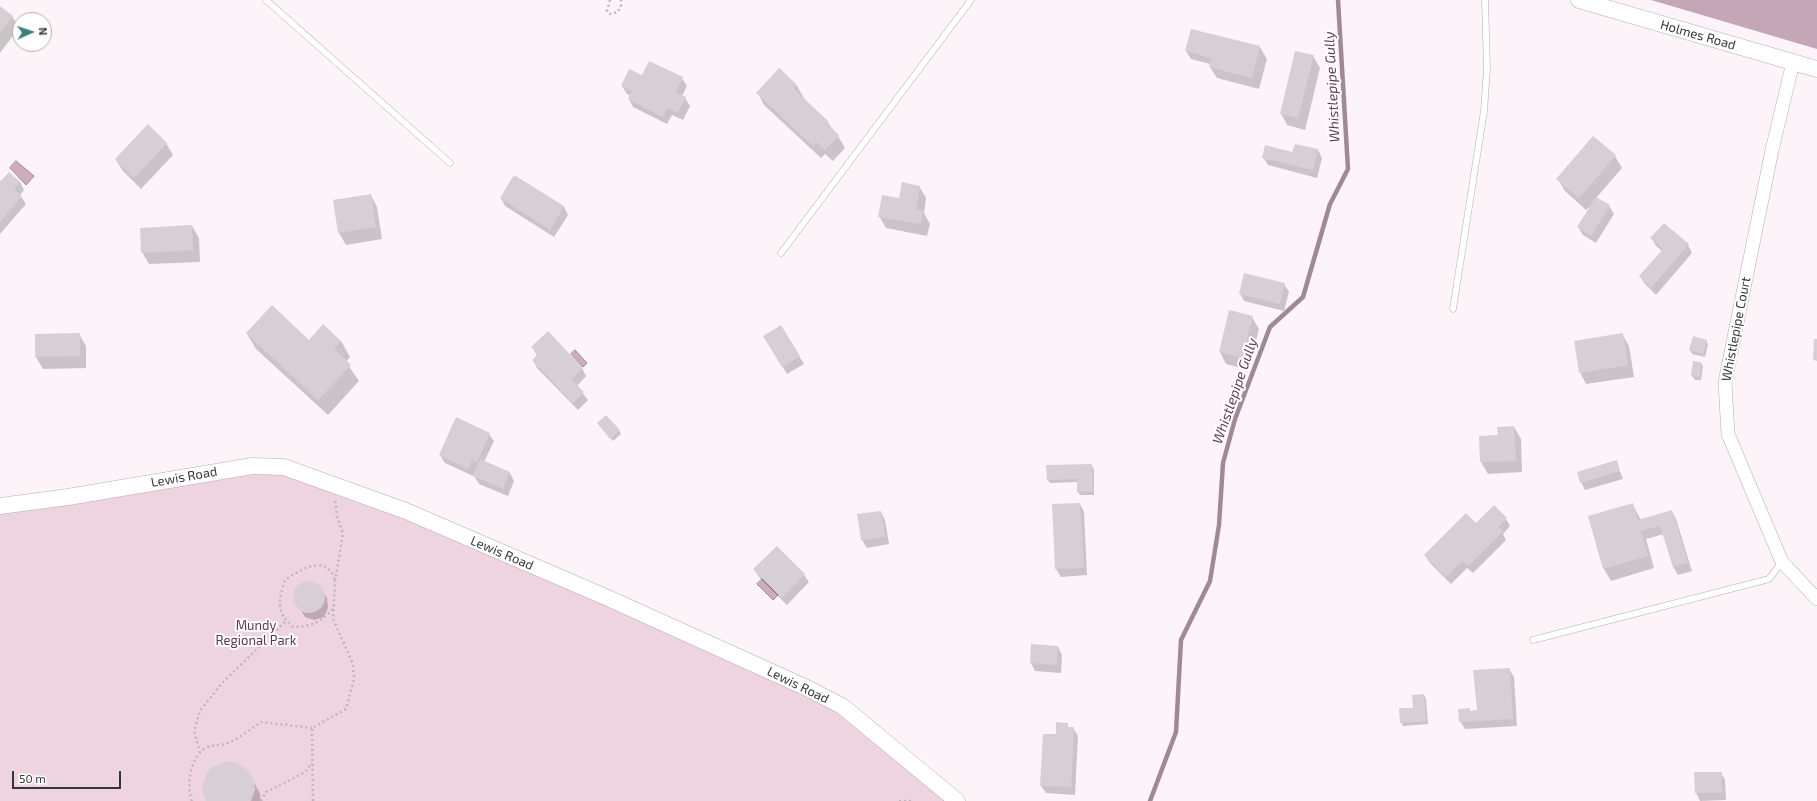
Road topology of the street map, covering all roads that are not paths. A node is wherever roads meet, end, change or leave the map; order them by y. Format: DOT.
graph roads {
  1 [pos="266,0"];
  2 [pos="971,0"];
  3 [pos="1485,0"];
  4 [pos="1579,0"];
  5 [pos="1793,62"];
  6 [pos="1817,69"];
  7 [pos="450,163"];
  8 [pos="781,253"];
  9 [pos="1453,309"];
  10 [pos="0,506"];
  11 [pos="1782,562"];
  12 [pos="1817,599"];
  13 [pos="1533,640"];
  14 [pos="957,801"];
  1 -- 7 [label="lane"];
  2 -- 8 [label="lane"];
  3 -- 9 [label="lane"];
  4 -- 5 [label="street, Holmes Road"];
  5 -- 6 [label="street, Holmes Road"];
  5 -- 11 [label="street, Whistlepipe Court"];
  10 -- 14 [label="street, Lewis Road"];
  11 -- 12 [label="street, Whistlepipe Court"];
  11 -- 13 [label="lane"];
}
